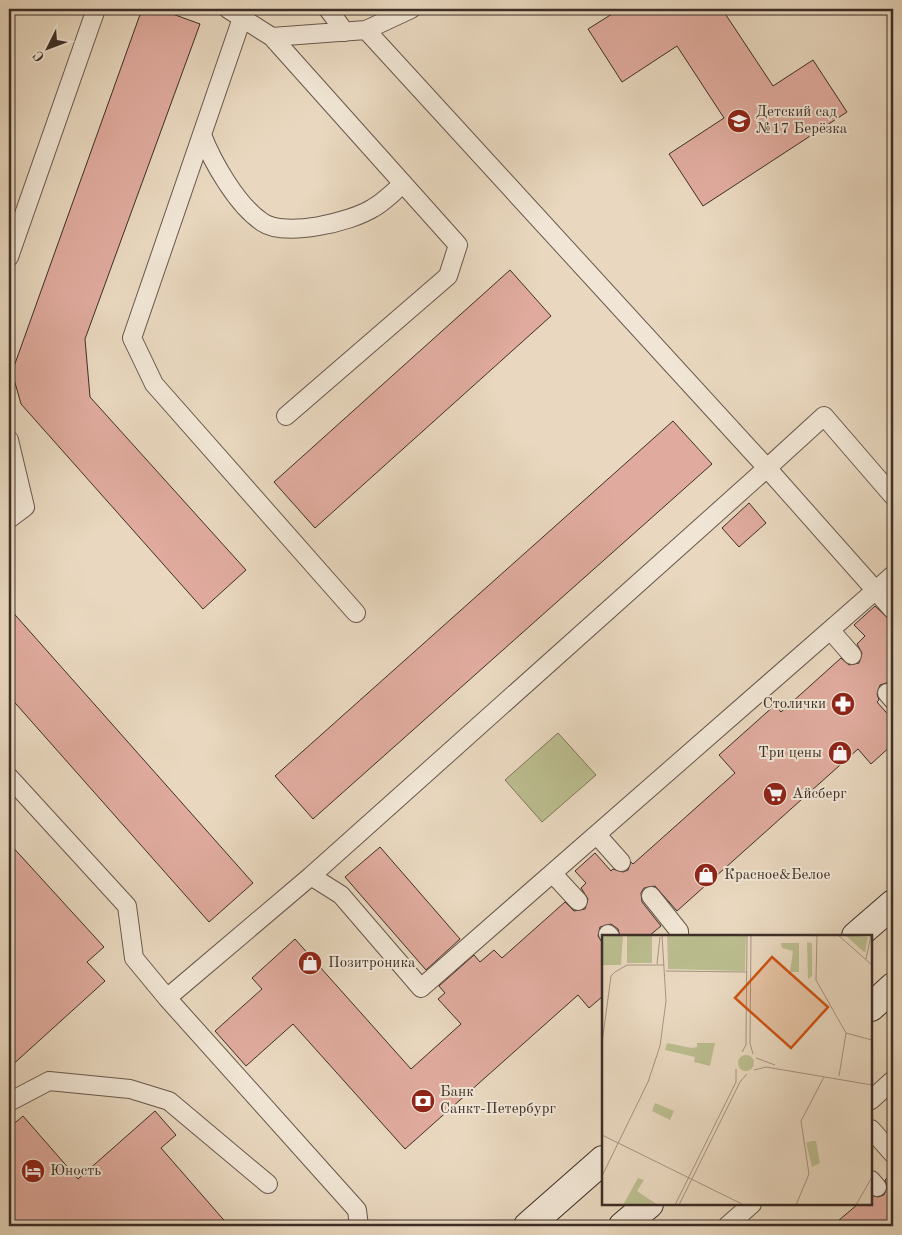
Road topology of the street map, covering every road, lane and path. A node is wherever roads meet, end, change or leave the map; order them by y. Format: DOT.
graph roads {
  1 [pos="96,9"];
  2 [pos="328,9"];
  3 [pos="412,9"];
  4 [pos="235,13"];
  5 [pos="366,30"];
  6 [pos="345,32"];
  7 [pos="272,38"];
  8 [pos="202,135"];
  9 [pos="403,184"];
  10 [pos="9,257"];
  11 [pos="286,416"];
  12 [pos="9,440"];
  13 [pos="767,468"];
  14 [pos="893,496"];
  15 [pos="9,519"];
  16 [pos="893,575"];
  17 [pos="876,590"];
  18 [pos="893,610"];
  19 [pos="356,613"];
  20 [pos="830,631"];
  21 [pos="852,655"];
  22 [pos="9,777"];
  23 [pos="597,835"];
  24 [pos="621,862"];
  25 [pos="553,874"];
  26 [pos="311,876"];
  27 [pos="651,896"];
  28 [pos="578,901"];
  29 [pos="893,904"];
  30 [pos="679,935"];
  31 [pos="857,935"];
  32 [pos="893,987"];
  33 [pos="168,998"];
  34 [pos="872,1006"];
  35 [pos="893,1080"];
  36 [pos="872,1099"];
  37 [pos="9,1102"];
  38 [pos="872,1130"];
  39 [pos="893,1154"];
  40 [pos="602,1161"];
  41 [pos="268,1184"];
  42 [pos="648,1205"];
  43 [pos="751,1205"];
  44 [pos="359,1226"];
  45 [pos="528,1226"];
  46 [pos="623,1226"];
  47 [pos="727,1226"];
  1 -- 10 [label="lane"];
  2 -- 6 [label="lane"];
  3 -- 5 [label="lane"];
  4 -- 7 [label="lane"];
  4 -- 8 [label="lane"];
  5 -- 6 [label="lane"];
  5 -- 13 [label="lane"];
  6 -- 7 [label="lane"];
  7 -- 9 [label="lane"];
  8 -- 9 [label="lane"];
  8 -- 19 [label="lane"];
  9 -- 11 [label="lane"];
  12 -- 15 [label="lane"];
  13 -- 14 [label="lane"];
  13 -- 17 [label="lane"];
  13 -- 26 [label="lane"];
  16 -- 17 [label="lane"];
  17 -- 18 [label="lane"];
  17 -- 20 [label="lane"];
  20 -- 21 [label="lane"];
  20 -- 23 [label="lane"];
  22 -- 33 [label="lane"];
  23 -- 24 [label="lane"];
  23 -- 25 [label="lane"];
  25 -- 26 [label="lane"];
  25 -- 28 [label="lane"];
  26 -- 33 [label="lane"];
  27 -- 30 [label="lane"];
  29 -- 31 [label="main road"];
  32 -- 34 [label="main road"];
  33 -- 44 [label="lane"];
  35 -- 36 [label="lane"];
  37 -- 41 [label="lane"];
  38 -- 39 [label="lane"];
  40 -- 45 [label="main road"];
  42 -- 46 [label="main road"];
  43 -- 47 [label="lane"];
}
